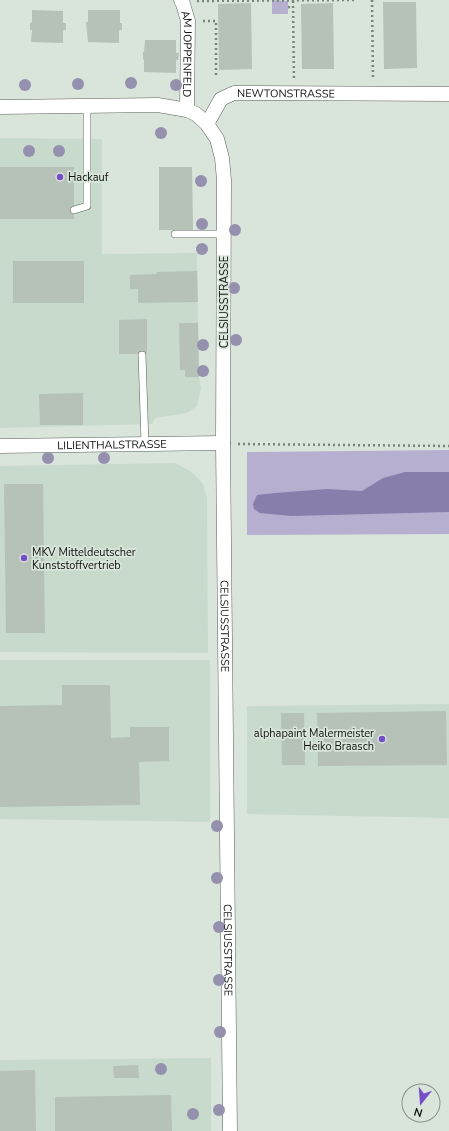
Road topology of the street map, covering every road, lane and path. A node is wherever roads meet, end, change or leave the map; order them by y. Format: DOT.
graph roads {
  1 [pos="181,0"];
  2 [pos="354,0"];
  3 [pos="372,0"];
  4 [pos="293,1"];
  5 [pos="288,7"];
  6 [pos="293,8"];
  7 [pos="188,21"];
  8 [pos="216,77"];
  9 [pos="294,93"];
  10 [pos="373,93"];
  11 [pos="449,94"];
  12 [pos="87,106"];
  13 [pos="0,107"];
  14 [pos="187,110"];
  15 [pos="207,124"];
  16 [pos="74,210"];
  17 [pos="175,234"];
  18 [pos="224,234"];
  19 [pos="142,355"];
  20 [pos="223,443"];
  21 [pos="145,444"];
  22 [pos="0,446"];
  23 [pos="449,446"];
  24 [pos="230,1131"];
  1 -- 4 [label="path"];
  1 -- 7 [label="street, AM JOPPENFELD"];
  2 -- 4 [label="path"];
  3 -- 10 [label="path"];
  4 -- 6 [label="path"];
  5 -- 6 [label="path"];
  6 -- 9 [label="path"];
  7 -- 8 [label="path"];
  7 -- 14 [label="street, AM JOPPENFELD"];
  9 -- 10 [label="street, NEWTONSTRASSE"];
  9 -- 15 [label="street, NEWTONSTRASSE"];
  10 -- 11 [label="street, NEWTONSTRASSE"];
  12 -- 13 [label="street"];
  12 -- 14 [label="street"];
  12 -- 16 [label="lane"];
  14 -- 15 [label="street"];
  15 -- 18 [label="street, CELSIUSSTRASSE"];
  17 -- 18 [label="lane"];
  18 -- 20 [label="street, CELSIUSSTRASSE"];
  19 -- 21 [label="lane"];
  20 -- 21 [label="street, LILIENTHALSTRASSE"];
  20 -- 23 [label="path"];
  20 -- 24 [label="street, CELSIUSSTRASSE"];
  21 -- 22 [label="street, LILIENTHALSTRASSE"];
}
